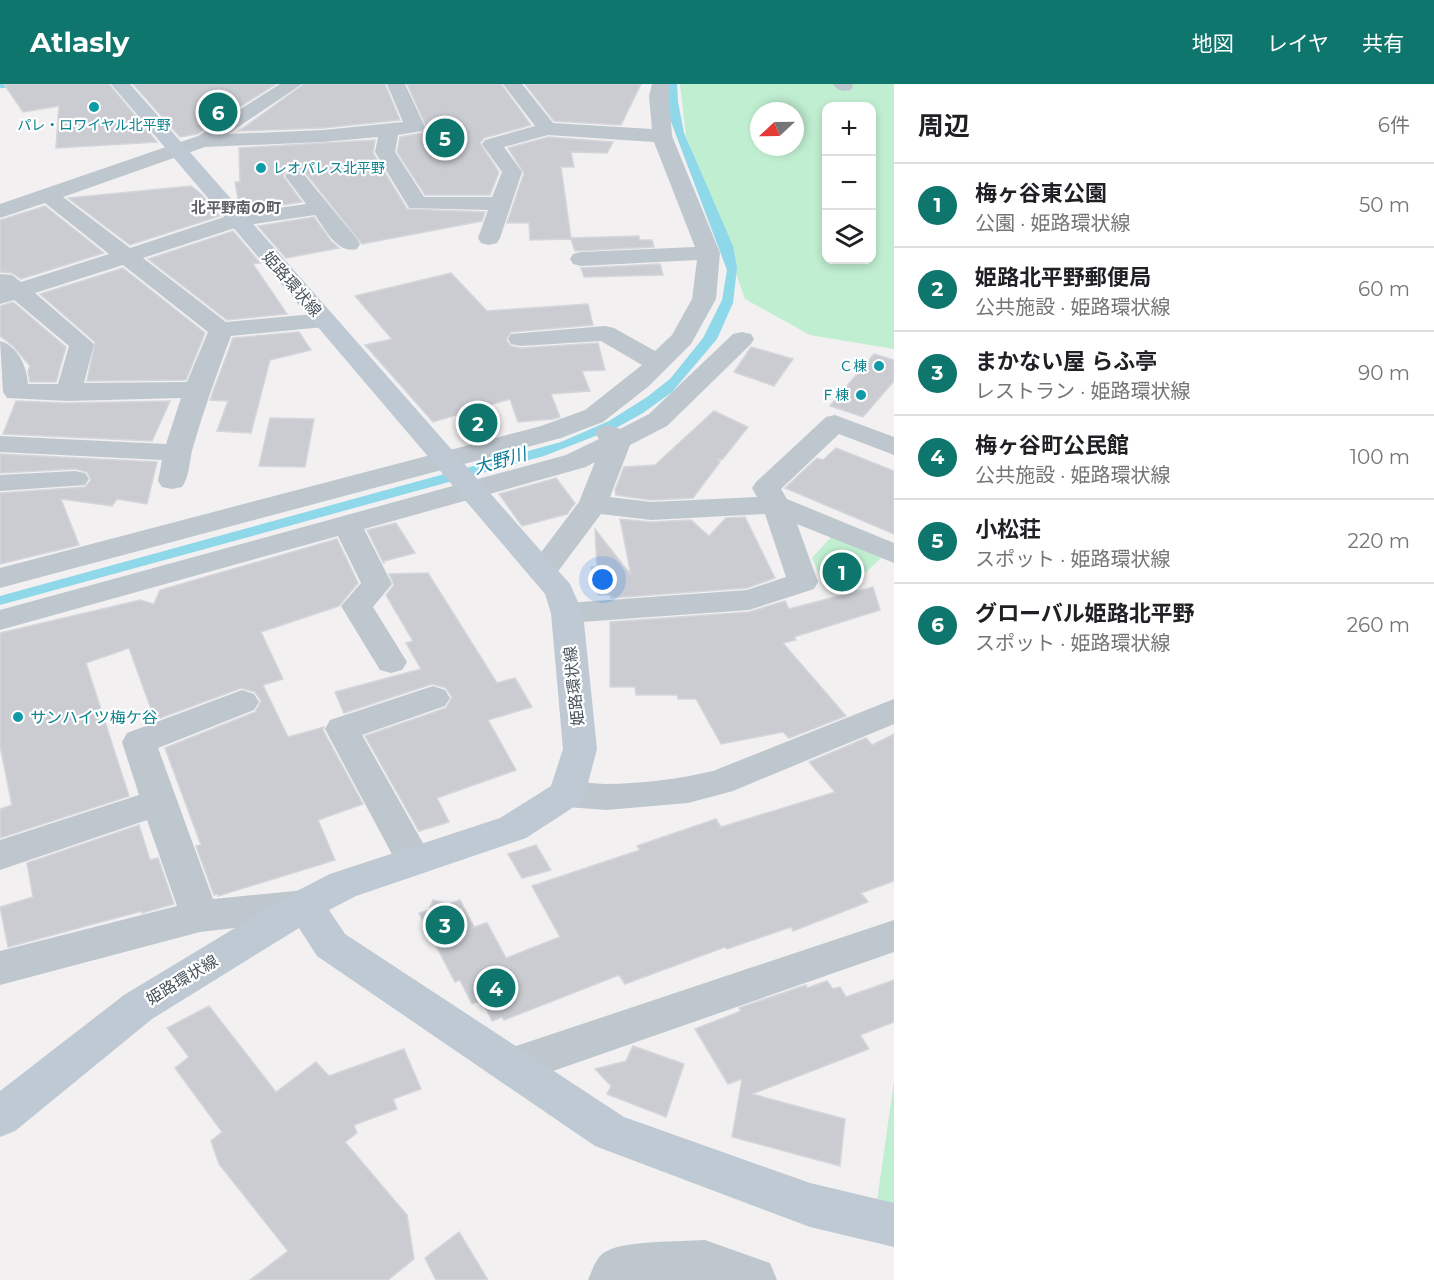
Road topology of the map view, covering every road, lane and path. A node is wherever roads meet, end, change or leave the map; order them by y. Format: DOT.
graph roads {
  1 [pos="120,84"];
  2 [pos="293,84"];
  3 [pos="396,84"];
  4 [pos="512,84"];
  5 [pos="661,84"];
  6 [pos="547,129"];
  7 [pos="389,131"];
  8 [pos="662,136"];
  9 [pos="202,141"];
  10 [pos="179,151"];
  11 [pos="295,176"];
  12 [pos="49,196"];
  13 [pos="499,204"];
  14 [pos="320,208"];
  15 [pos="0,211"];
  16 [pos="238,220"];
  17 [pos="489,238"];
  18 [pos="349,244"];
  19 [pos="709,253"];
  20 [pos="126,256"];
  21 [pos="581,259"];
  22 [pos="6,289"];
  23 [pos="324,320"];
  24 [pos="221,330"];
  25 [pos="520,339"];
  26 [pos="742,339"];
  27 [pos="0,349"];
  28 [pos="659,364"];
  29 [pos="197,390"];
  30 [pos="68,393"];
  31 [pos="594,416"];
  32 [pos="616,442"];
  33 [pos="0,444"];
  34 [pos="894,447"];
  35 [pos="177,453"];
  36 [pos="444,460"];
  37 [pos="75,479"];
  38 [pos="172,481"];
  39 [pos="0,483"];
  40 [pos="470,489"];
  41 [pos="593,504"];
  42 [pos="776,505"];
  43 [pos="348,526"];
  44 [pos="894,554"];
  45 [pos="542,571"];
  46 [pos="0,578"];
  47 [pos="567,613"];
  48 [pos="0,620"];
  49 [pos="392,662"];
  50 [pos="432,698"];
  51 [pos="242,702"];
  52 [pos="894,711"];
  53 [pos="567,794"];
  54 [pos="159,802"];
  55 [pos="0,855"];
  56 [pos="414,861"];
  57 [pos="305,905"];
  58 [pos="200,916"];
  59 [pos="894,936"];
  60 [pos="0,968"];
  61 [pos="513,1066"];
  62 [pos="0,1117"];
  63 [pos="894,1225"];
  64 [pos="612,1280"];
  65 [pos="753,1280"];
  1 -- 10 [label="main road, 姫路環状線"];
  2 -- 9 [label="street"];
  3 -- 7 [label="street"];
  4 -- 6 [label="street"];
  5 -- 8 [label="street"];
  6 -- 8 [label="street"];
  6 -- 13 [label="street"];
  7 -- 9 [label="street"];
  7 -- 13 [label="street"];
  8 -- 19 [label="street"];
  9 -- 10 [label="street"];
  10 -- 12 [label="street"];
  10 -- 16 [label="main road, 姫路環状線"];
  11 -- 14 [label="street"];
  12 -- 15 [label="street"];
  12 -- 20 [label="street"];
  13 -- 17 [label="street"];
  14 -- 16 [label="street"];
  14 -- 18 [label="street"];
  16 -- 20 [label="street"];
  16 -- 23 [label="main road, 姫路環状線"];
  19 -- 21 [label="street"];
  19 -- 28 [label="street"];
  20 -- 22 [label="street"];
  20 -- 24 [label="street"];
  22 -- 30 [label="street"];
  23 -- 24 [label="street"];
  23 -- 36 [label="main road, 姫路環状線"];
  24 -- 29 [label="street"];
  25 -- 28 [label="street"];
  26 -- 32 [label="street"];
  27 -- 30 [label="street"];
  28 -- 31 [label="street"];
  29 -- 30 [label="street"];
  29 -- 35 [label="street"];
  31 -- 32 [label="street"];
  31 -- 36 [label="street"];
  32 -- 40 [label="street"];
  32 -- 41 [label="street"];
  33 -- 35 [label="street"];
  34 -- 42 [label="street"];
  35 -- 38 [label="street"];
  36 -- 40 [label="main road, 姫路環状線"];
  36 -- 46 [label="street"];
  37 -- 39 [label="street"];
  40 -- 43 [label="street"];
  40 -- 45 [label="main road, 姫路環状線"];
  41 -- 42 [label="street"];
  41 -- 45 [label="street"];
  42 -- 44 [label="street"];
  42 -- 47 [label="street"];
  43 -- 48 [label="street"];
  43 -- 49 [label="street"];
  45 -- 47 [label="main road, 姫路環状線"];
  47 -- 53 [label="main road, 姫路環状線"];
  50 -- 56 [label="street"];
  51 -- 54 [label="street"];
  52 -- 53 [label="street"];
  53 -- 56 [label="main road, 姫路環状線"];
  54 -- 55 [label="street"];
  54 -- 58 [label="street"];
  56 -- 57 [label="main road, 姫路環状線"];
  57 -- 58 [label="street"];
  57 -- 61 [label="main road"];
  57 -- 62 [label="main road, 姫路環状線"];
  58 -- 60 [label="street"];
  59 -- 61 [label="street"];
  61 -- 63 [label="main road"];
  64 -- 65 [label="street"];
}
